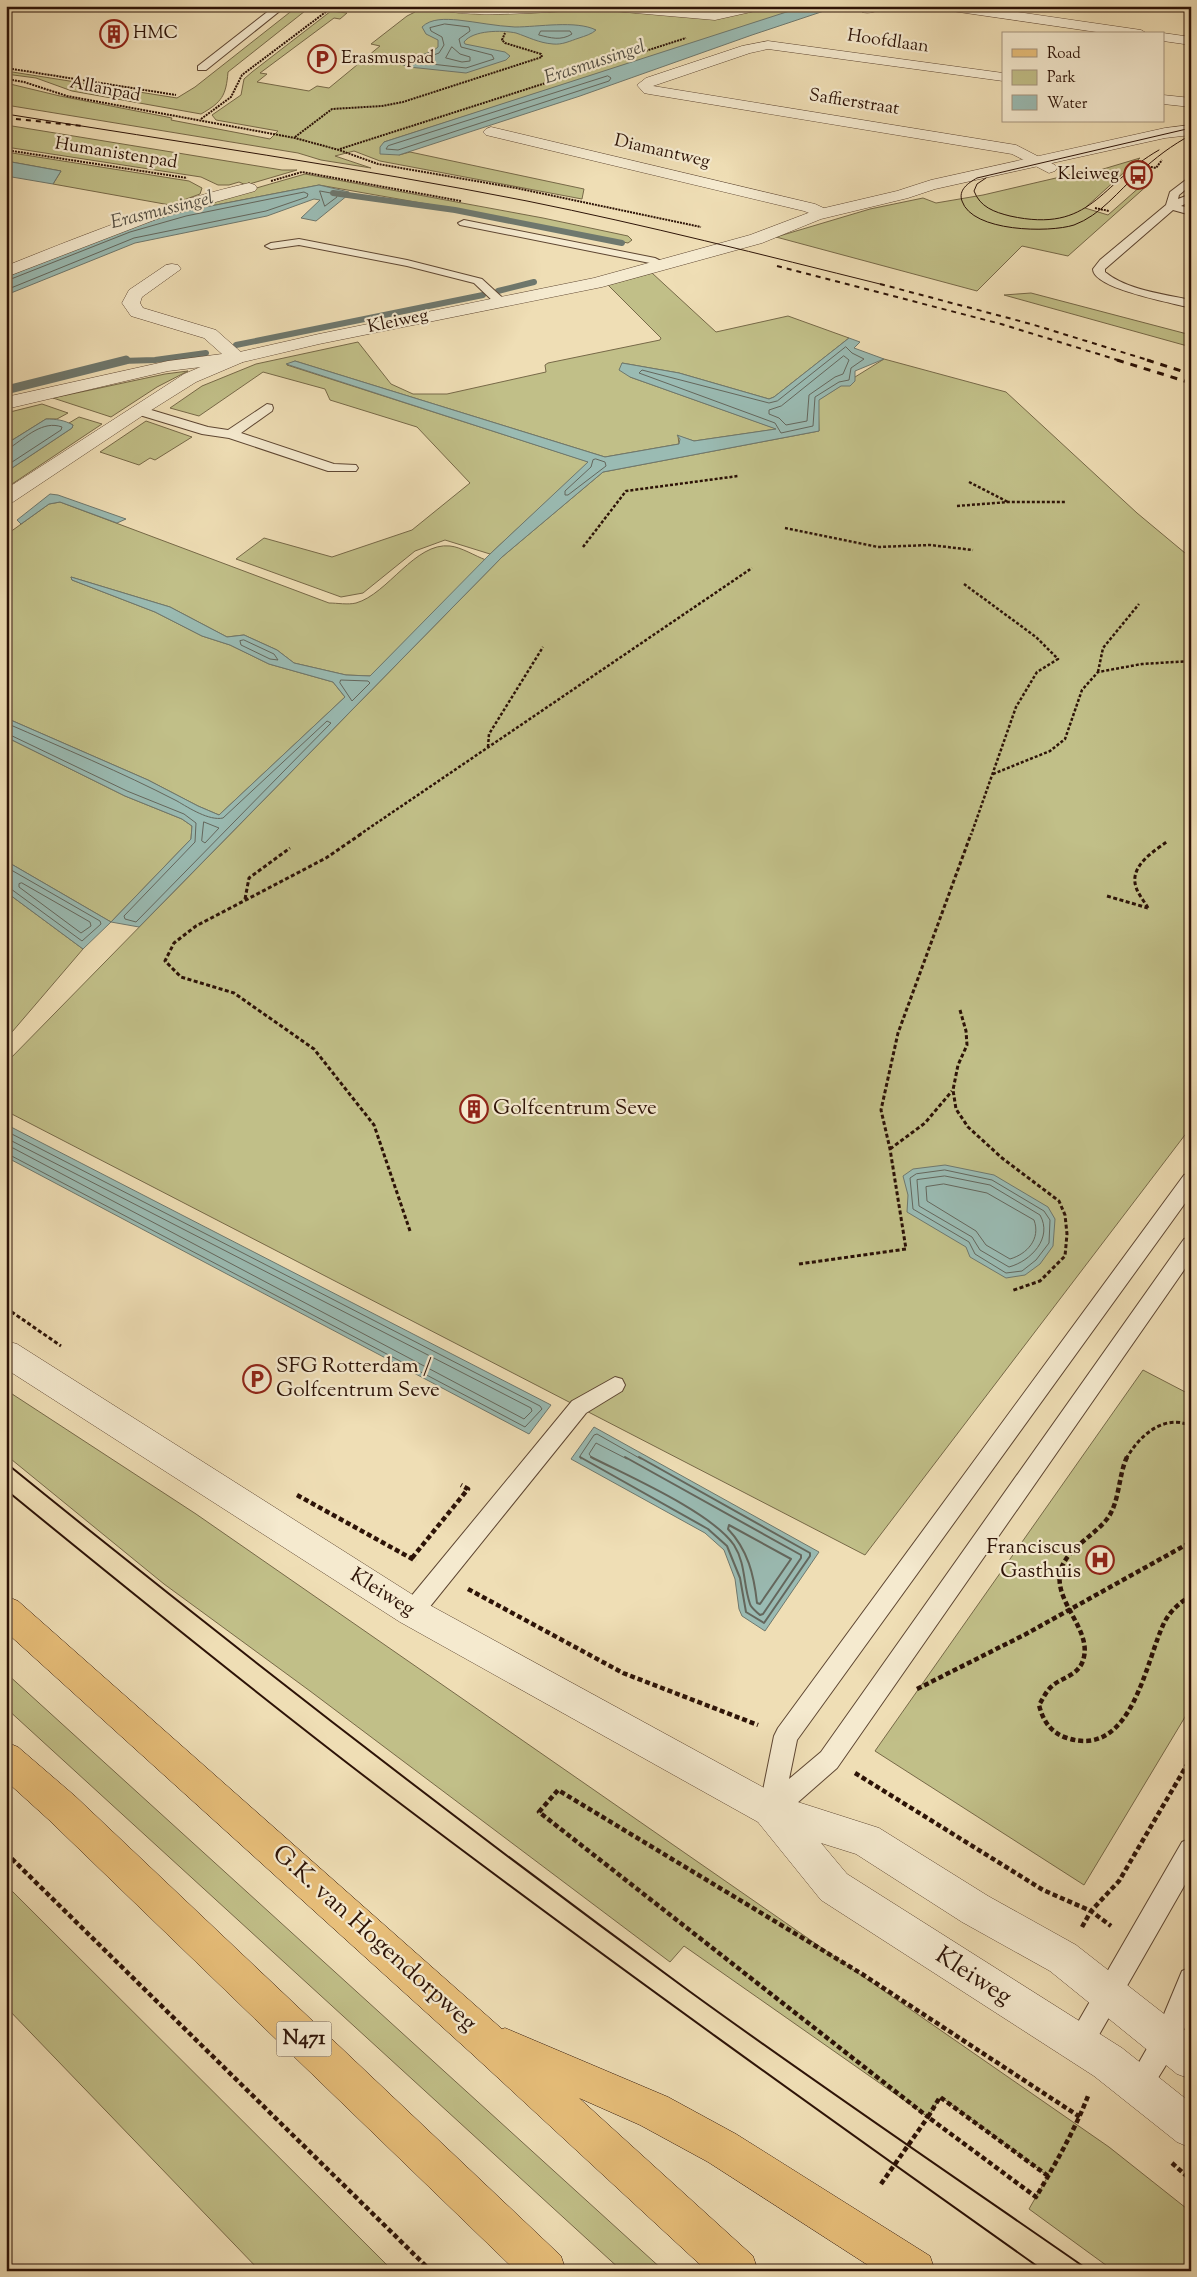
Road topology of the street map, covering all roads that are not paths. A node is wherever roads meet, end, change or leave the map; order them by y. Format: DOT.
graph roads {
  1 [pos="281,6"];
  2 [pos="442,6"];
  3 [pos="583,6"];
  4 [pos="601,6"];
  5 [pos="759,6"];
  6 [pos="944,6"];
  7 [pos="1127,32"];
  8 [pos="1164,37"];
  9 [pos="1191,41"];
  10 [pos="202,68"];
  11 [pos="1002,77"];
  12 [pos="649,90"];
  13 [pos="1164,99"];
  14 [pos="1191,103"];
  15 [pos="1191,131"];
  16 [pos="491,132"];
  17 [pos="1043,165"];
  18 [pos="1191,180"];
  19 [pos="249,188"];
  20 [pos="1191,197"];
  21 [pos="1171,206"];
  22 [pos="1191,212"];
  23 [pos="822,213"];
  24 [pos="464,223"];
  25 [pos="271,246"];
  26 [pos="655,261"];
  27 [pos="172,269"];
  28 [pos="6,272"];
  29 [pos="559,289"];
  30 [pos="500,301"];
  31 [pos="1191,304"];
  32 [pos="237,358"];
  33 [pos="6,402"];
  34 [pos="267,408"];
  35 [pos="138,410"];
  36 [pos="230,434"];
  37 [pos="351,468"];
  38 [pos="6,498"];
  39 [pos="1191,1180"];
  40 [pos="1191,1244"];
  41 [pos="6,1353"];
  42 [pos="615,1385"];
  43 [pos="6,1611"];
  44 [pos="412,1612"];
  45 [pos="6,1758"];
  46 [pos="771,1810"];
  47 [pos="1191,1850"];
  48 [pos="1191,1980"];
  49 [pos="1109,1994"];
  50 [pos="485,2039"];
  51 [pos="1079,2045"];
  52 [pos="1179,2050"];
  53 [pos="1139,2085"];
  54 [pos="1191,2128"];
  55 [pos="546,2271"];
  56 [pos="738,2271"];
  57 [pos="915,2271"];
  1 -- 10 [label="lane"];
  2 -- 3 [label="street"];
  4 -- 5 [label="street"];
  6 -- 7 [label="street"];
  8 -- 9 [label="street"];
  11 -- 12 [label="street, Hoofdlaan"];
  12 -- 17 [label="street, Saffierstraat"];
  13 -- 14 [label="street"];
  15 -- 17 [label="street, Kleiweg"];
  16 -- 23 [label="street, Diamantweg"];
  17 -- 23 [label="street, Kleiweg"];
  18 -- 21 [label="lane"];
  19 -- 28 [label="street"];
  20 -- 21 [label="lane"];
  21 -- 22 [label="lane"];
  21 -- 31 [label="lane"];
  23 -- 26 [label="street, Kleiweg"];
  23 -- 29 [label="street, Kleiweg"];
  24 -- 26 [label="lane"];
  25 -- 30 [label="lane"];
  26 -- 29 [label="street, Kleiweg"];
  27 -- 32 [label="street"];
  29 -- 30 [label="street, Kleiweg"];
  30 -- 32 [label="street, Kleiweg"];
  32 -- 33 [label="street, Kleiweg"];
  32 -- 35 [label="street, Kleiweg"];
  34 -- 36 [label="lane"];
  35 -- 36 [label="lane"];
  35 -- 38 [label="street, Kleiweg"];
  36 -- 37 [label="lane"];
  39 -- 46 [label="lane"];
  40 -- 46 [label="lane"];
  41 -- 44 [label="street, Kleiweg"];
  42 -- 44 [label="lane"];
  43 -- 50 [label="main road, G.K. van Hogendorpweg"];
  44 -- 46 [label="street, Kleiweg"];
  45 -- 55 [label="main road, N471"];
  46 -- 49 [label="street, Kleiweg"];
  46 -- 51 [label="street, Kleiweg"];
  47 -- 49 [label="lane"];
  48 -- 52 [label="lane"];
  49 -- 51 [label="lane"];
  49 -- 52 [label="street, Kleiweg"];
  50 -- 56 [label="main road, G.K. van Hogendorpweg"];
  50 -- 57 [label="main road"];
  51 -- 53 [label="street, Kleiweg"];
  52 -- 53 [label="lane"];
  53 -- 54 [label="street, Kleiweg"];
}
